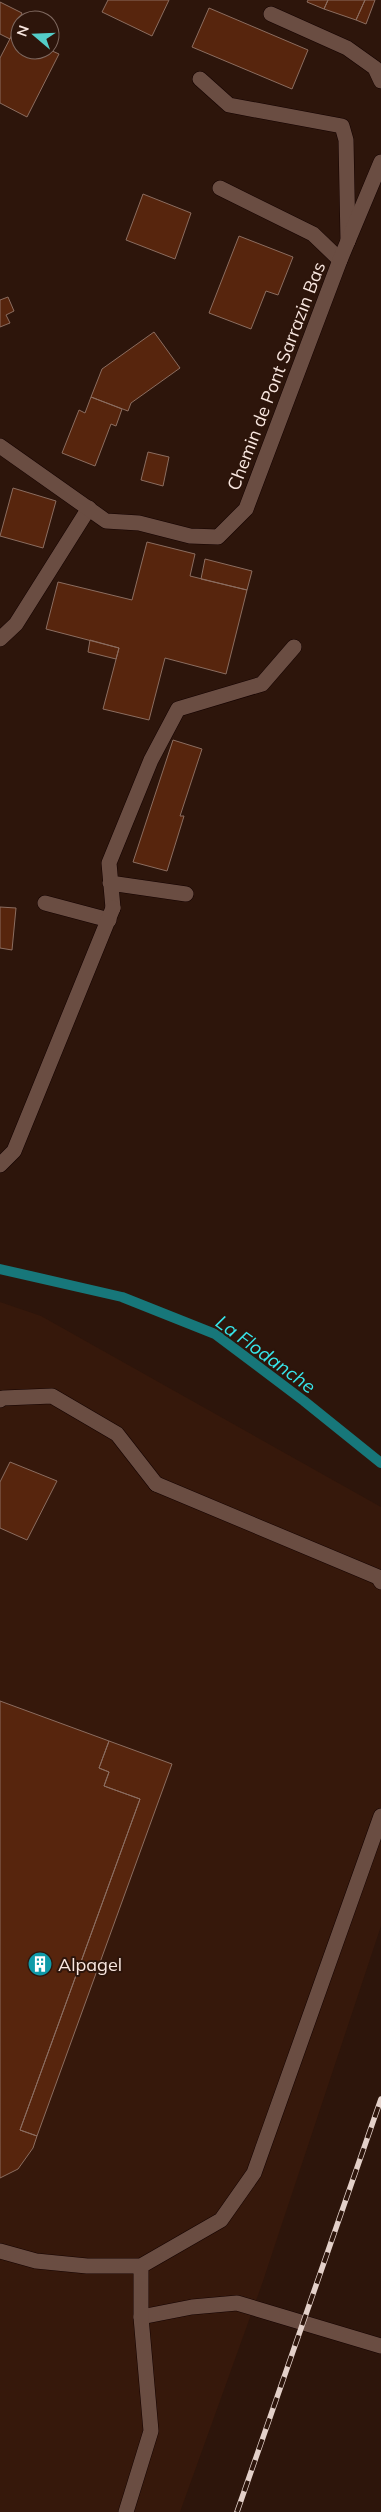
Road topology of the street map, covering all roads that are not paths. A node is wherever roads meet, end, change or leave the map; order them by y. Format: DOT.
graph roads {
  1 [pos="271,14"];
  2 [pos="200,79"];
  3 [pos="381,81"];
  4 [pos="381,162"];
  5 [pos="220,188"];
  6 [pos="348,241"];
  7 [pos="340,260"];
  8 [pos="0,446"];
  9 [pos="89,508"];
  10 [pos="0,639"];
  11 [pos="294,647"];
  12 [pos="110,883"];
  13 [pos="186,894"];
  14 [pos="44,902"];
  15 [pos="111,914"];
  16 [pos="0,1164"];
  17 [pos="0,1400"];
  18 [pos="381,1582"];
  19 [pos="381,1816"];
  20 [pos="0,2251"];
  21 [pos="141,2266"];
  22 [pos="142,2317"];
  23 [pos="381,2346"];
  24 [pos="126,2512"];
  1 -- 3 [label="street"];
  2 -- 6 [label="street"];
  4 -- 6 [label="street, Chemin de Pont Sarrazin Bas"];
  5 -- 7 [label="street"];
  6 -- 7 [label="street, Chemin de Pont Sarrazin Bas"];
  7 -- 9 [label="street, Chemin de Pont Sarrazin Bas"];
  8 -- 9 [label="street, Chemin de Pont Sarrazin Bas"];
  9 -- 10 [label="street"];
  11 -- 12 [label="street"];
  12 -- 13 [label="street"];
  12 -- 15 [label="street"];
  14 -- 15 [label="street"];
  15 -- 16 [label="street"];
  17 -- 18 [label="street"];
  19 -- 21 [label="street"];
  20 -- 21 [label="street"];
  21 -- 22 [label="street"];
  22 -- 23 [label="street"];
  22 -- 24 [label="street"];
}
